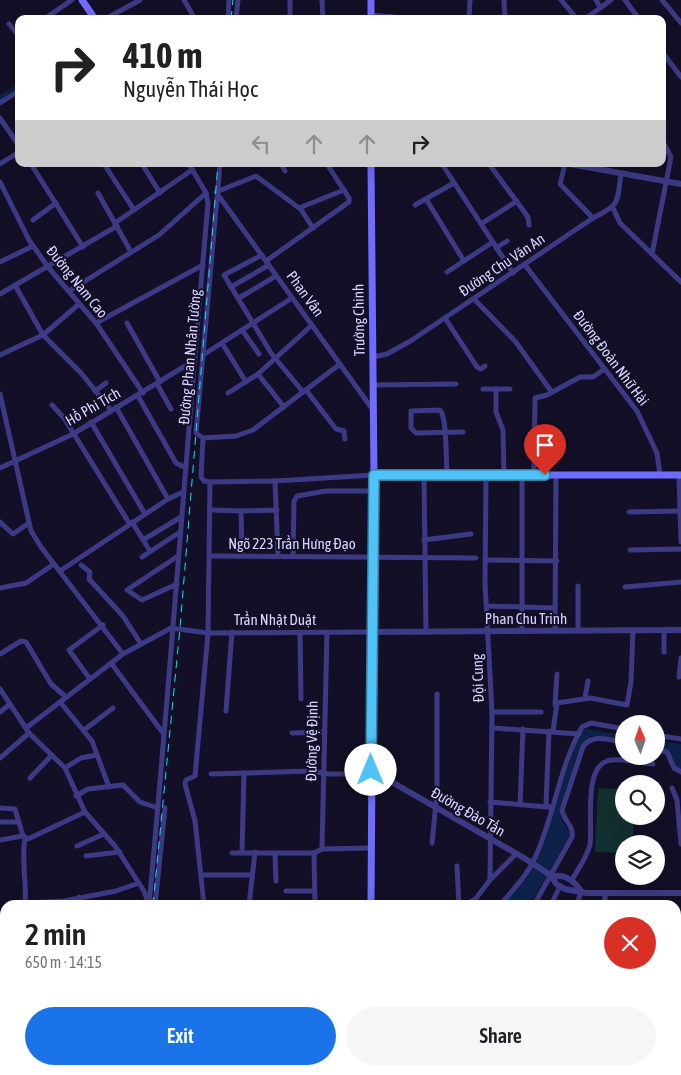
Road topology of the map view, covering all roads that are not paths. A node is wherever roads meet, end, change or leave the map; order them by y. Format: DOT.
graph roads {
  1 [pos="72,0"];
  2 [pos="82,0"];
  3 [pos="140,0"];
  4 [pos="184,0"];
  5 [pos="230,0"];
  6 [pos="238,0"];
  7 [pos="290,0"];
  8 [pos="322,0"];
  9 [pos="371,0"];
  10 [pos="470,0"];
  11 [pos="504,0"];
  12 [pos="561,0"];
  13 [pos="596,0"];
  14 [pos="611,0"];
  15 [pos="625,0"];
  16 [pos="662,0"];
  17 [pos="600,8"];
  18 [pos="50,15"];
  19 [pos="92,15"];
  20 [pos="112,15"];
  21 [pos="193,15"];
  22 [pos="228,15"];
  23 [pos="236,15"];
  24 [pos="290,15"];
  25 [pos="323,15"];
  26 [pos="371,15"];
  27 [pos="469,15"];
  28 [pos="505,15"];
  29 [pos="574,15"];
  30 [pos="590,15"];
  31 [pos="636,15"];
  32 [pos="681,23"];
  33 [pos="9,24"];
  34 [pos="15,31"];
  35 [pos="666,57"];
  36 [pos="681,77"];
  37 [pos="15,94"];
  38 [pos="0,103"];
  39 [pos="0,118"];
  40 [pos="15,134"];
  41 [pos="12,136"];
  42 [pos="15,140"];
  43 [pos="666,147"];
  44 [pos="15,155"];
  45 [pos="0,164"];
  46 [pos="33,167"];
  47 [pos="106,167"];
  48 [pos="144,167"];
  49 [pos="190,167"];
  50 [pos="220,167"];
  51 [pos="282,167"];
  52 [pos="329,167"];
  53 [pos="371,167"];
  54 [pos="444,167"];
  55 [pos="491,167"];
  56 [pos="564,167"];
  57 [pos="586,167"];
  58 [pos="614,167"];
  59 [pos="192,170"];
  60 [pos="285,172"];
  61 [pos="613,172"];
  62 [pos="621,173"];
  63 [pos="668,181"];
  64 [pos="0,182"];
  65 [pos="454,183"];
  66 [pos="681,184"];
  67 [pos="344,190"];
  68 [pos="216,192"];
  69 [pos="98,193"];
  70 [pos="160,193"];
  71 [pos="206,193"];
  72 [pos="426,199"];
  73 [pos="517,201"];
  74 [pos="56,203"];
  75 [pos="415,205"];
  76 [pos="300,208"];
  77 [pos="613,208"];
  78 [pos="134,210"];
  79 [pos="593,218"];
  80 [pos="33,220"];
  81 [pos="481,224"];
  82 [pos="116,225"];
  83 [pos="529,225"];
  84 [pos="313,228"];
  85 [pos="508,241"];
  86 [pos="493,242"];
  87 [pos="33,246"];
  88 [pos="83,247"];
  89 [pos="496,248"];
  90 [pos="131,252"];
  91 [pos="652,254"];
  92 [pos="262,255"];
  93 [pos="464,261"];
  94 [pos="0,262"];
  95 [pos="267,263"];
  96 [pos="202,265"];
  97 [pos="525,265"];
  98 [pos="48,268"];
  99 [pos="447,272"];
  100 [pos="513,273"];
  101 [pos="276,276"];
  102 [pos="681,282"];
  103 [pos="15,285"];
  104 [pos="231,287"];
  105 [pos="69,292"];
  106 [pos="0,294"];
  107 [pos="239,298"];
  108 [pos="292,298"];
  109 [pos="474,299"];
  110 [pos="79,304"];
  111 [pos="445,318"];
  112 [pos="254,322"];
  113 [pos="96,323"];
  114 [pos="127,324"];
  115 [pos="312,325"];
  116 [pos="242,330"];
  117 [pos="43,335"];
  118 [pos="222,343"];
  119 [pos="259,354"];
  120 [pos="0,355"];
  121 [pos="202,355"];
  122 [pos="373,357"];
  123 [pos="275,358"];
  124 [pos="195,360"];
  125 [pos="340,364"];
  126 [pos="485,366"];
  127 [pos="603,370"];
  128 [pos="258,374"];
  129 [pos="106,382"];
  130 [pos="246,382"];
  131 [pos="158,383"];
  132 [pos="456,384"];
  133 [pos="373,385"];
  134 [pos="483,389"];
  135 [pos="496,389"];
  136 [pos="510,389"];
  137 [pos="95,391"];
  138 [pos="305,391"];
  139 [pos="551,391"];
  140 [pos="228,393"];
  141 [pos="0,394"];
  142 [pos="140,395"];
  143 [pos="52,404"];
  144 [pos="284,407"];
  145 [pos="113,409"];
  146 [pos="171,409"];
  147 [pos="373,410"];
  148 [pos="91,422"];
  149 [pos="444,432"];
  150 [pos="463,432"];
  151 [pos="73,434"];
  152 [pos="203,438"];
  153 [pos="345,439"];
  154 [pos="15,462"];
  155 [pos="0,468"];
  156 [pos="186,468"];
  157 [pos="447,474"];
  158 [pos="680,474"];
  159 [pos="374,475"];
  160 [pos="424,475"];
  161 [pos="486,475"];
  162 [pos="504,475"];
  163 [pos="522,475"];
  164 [pos="534,475"];
  165 [pos="556,475"];
  166 [pos="660,475"];
  167 [pos="275,481"];
  168 [pos="210,482"];
  169 [pos="374,491"];
  170 [pos="183,492"];
  171 [pos="168,499"];
  172 [pos="210,510"];
  173 [pos="277,510"];
  174 [pos="241,511"];
  175 [pos="679,511"];
  176 [pos="629,512"];
  177 [pos="145,514"];
  178 [pos="181,518"];
  179 [pos="0,522"];
  180 [pos="29,523"];
  181 [pos="131,523"];
  182 [pos="680,525"];
  183 [pos="180,532"];
  184 [pos="470,534"];
  185 [pos="143,540"];
  186 [pos="424,540"];
  187 [pos="681,542"];
  188 [pos="681,549"];
  189 [pos="630,550"];
  190 [pos="150,551"];
  191 [pos="178,556"];
  192 [pos="210,556"];
  193 [pos="242,556"];
  194 [pos="278,556"];
  195 [pos="293,556"];
  196 [pos="142,557"];
  197 [pos="373,557"];
  198 [pos="425,557"];
  199 [pos="476,558"];
  200 [pos="485,560"];
  201 [pos="521,561"];
  202 [pos="557,561"];
  203 [pos="54,564"];
  204 [pos="81,565"];
  205 [pos="60,571"];
  206 [pos="681,582"];
  207 [pos="177,584"];
  208 [pos="578,586"];
  209 [pos="626,587"];
  210 [pos="0,588"];
  211 [pos="487,606"];
  212 [pos="521,607"];
  213 [pos="555,608"];
  214 [pos="102,626"];
  215 [pos="177,628"];
  216 [pos="633,630"];
  217 [pos="664,630"];
  218 [pos="681,630"];
  219 [pos="522,631"];
  220 [pos="555,631"];
  221 [pos="578,631"];
  222 [pos="232,632"];
  223 [pos="300,632"];
  224 [pos="327,632"];
  225 [pos="372,632"];
  226 [pos="426,632"];
  227 [pos="489,632"];
  228 [pos="208,633"];
  229 [pos="142,644"];
  230 [pos="664,652"];
  231 [pos="0,654"];
  232 [pos="123,654"];
  233 [pos="681,658"];
  234 [pos="111,663"];
  235 [pos="558,674"];
  236 [pos="679,677"];
  237 [pos="90,679"];
  238 [pos="588,681"];
  239 [pos="0,688"];
  240 [pos="437,694"];
  241 [pos="66,697"];
  242 [pos="585,698"];
  243 [pos="301,699"];
  244 [pos="60,702"];
  245 [pos="10,704"];
  246 [pos="555,705"];
  247 [pos="113,708"];
  248 [pos="226,711"];
  249 [pos="0,712"];
  250 [pos="492,712"];
  251 [pos="541,712"];
  252 [pos="492,728"];
  253 [pos="615,728"];
  254 [pos="523,729"];
  255 [pos="27,730"];
  256 [pos="84,730"];
  257 [pos="551,731"];
  258 [pos="163,732"];
  259 [pos="325,732"];
  260 [pos="292,733"];
  261 [pos="579,734"];
  262 [pos="665,736"];
  263 [pos="681,739"];
  264 [pos="615,741"];
  265 [pos="665,751"];
  266 [pos="52,755"];
  267 [pos="97,755"];
  268 [pos="0,758"];
  269 [pos="615,760"];
  270 [pos="65,768"];
  271 [pos="371,772"];
  272 [pos="681,772"];
  273 [pos="244,773"];
  274 [pos="324,773"];
  275 [pos="211,774"];
  276 [pos="30,778"];
  277 [pos="109,787"];
  278 [pos="672,788"];
  279 [pos="76,796"];
  280 [pos="679,800"];
  281 [pos="490,802"];
  282 [pos="520,805"];
  283 [pos="549,807"];
  284 [pos="0,808"];
  285 [pos="158,808"];
  286 [pos="165,808"];
  287 [pos="436,808"];
  288 [pos="85,812"];
  289 [pos="0,822"];
  290 [pos="19,822"];
  291 [pos="104,834"];
  292 [pos="24,837"];
  293 [pos="681,839"];
  294 [pos="0,840"];
  295 [pos="490,840"];
  296 [pos="432,843"];
  297 [pos="681,844"];
  298 [pos="77,846"];
  299 [pos="370,848"];
  300 [pos="322,849"];
  301 [pos="120,852"];
  302 [pos="242,852"];
  303 [pos="255,852"];
  304 [pos="232,853"];
  305 [pos="314,853"];
  306 [pos="275,854"];
  307 [pos="516,854"];
  308 [pos="86,856"];
  309 [pos="533,864"];
  310 [pos="457,866"];
  311 [pos="252,875"];
  312 [pos="551,875"];
  313 [pos="203,876"];
  314 [pos="490,880"];
  315 [pos="572,880"];
  316 [pos="276,881"];
  317 [pos="139,883"];
  318 [pos="560,886"];
  319 [pos="286,891"];
  320 [pos="314,891"];
  321 [pos="581,891"];
  322 [pos="605,893"];
  323 [pos="681,893"];
  324 [pos="79,897"];
  325 [pos="25,900"];
  326 [pos="68,900"];
  327 [pos="80,900"];
  328 [pos="148,900"];
  329 [pos="149,900"];
  330 [pos="156,900"];
  331 [pos="204,900"];
  332 [pos="250,900"];
  333 [pos="314,900"];
  334 [pos="371,900"];
  335 [pos="460,900"];
  336 [pos="475,900"];
  337 [pos="505,900"];
  338 [pos="537,900"];
  339 [pos="553,900"];
  340 [pos="579,900"];
  341 [pos="605,900"];
  1 -- 18 [label="street"];
  2 -- 19 [label="main road"];
  3 -- 20 [label="street"];
  4 -- 21 [label="street"];
  5 -- 22 [label="street"];
  6 -- 23 [label="street"];
  7 -- 24 [label="street"];
  8 -- 25 [label="street"];
  9 -- 26 [label="main road"];
  10 -- 27 [label="street"];
  11 -- 28 [label="street"];
  12 -- 29 [label="street"];
  13 -- 17 [label="street"];
  14 -- 17 [label="street"];
  15 -- 31 [label="street"];
  16 -- 32 [label="street"];
  17 -- 30 [label="street"];
  33 -- 34 [label="street"];
  35 -- 36 [label="street"];
  37 -- 38 [label="street"];
  39 -- 41 [label="street"];
  40 -- 41 [label="street"];
  41 -- 42 [label="street"];
  43 -- 63 [label="street"];
  44 -- 45 [label="street"];
  46 -- 74 [label="street"];
  47 -- 78 [label="street"];
  48 -- 70 [label="street"];
  49 -- 59 [label="street"];
  50 -- 68 [label="street, Đường Phan Nhân Tường"];
  51 -- 60 [label="street"];
  52 -- 67 [label="street"];
  53 -- 122 [label="main road, Trường Chinh"];
  54 -- 65 [label="street"];
  55 -- 73 [label="street"];
  56 -- 79 [label="street"];
  57 -- 61 [label="street"];
  58 -- 61 [label="street"];
  59 -- 70 [label="street"];
  59 -- 71 [label="street"];
  61 -- 62 [label="street"];
  62 -- 63 [label="street"];
  62 -- 77 [label="street"];
  63 -- 66 [label="street"];
  63 -- 91 [label="street"];
  64 -- 87 [label="street, Đường Nam Cao"];
  65 -- 72 [label="street"];
  65 -- 81 [label="street"];
  67 -- 76 [label="street"];
  67 -- 84 [label="street"];
  68 -- 76 [label="street"];
  68 -- 92 [label="street, Phan Vân"];
  68 -- 121 [label="street, Đường Phan Nhân Tường"];
  69 -- 82 [label="street"];
  70 -- 78 [label="street"];
  71 -- 90 [label="street"];
  71 -- 96 [label="street"];
  72 -- 75 [label="street"];
  72 -- 93 [label="street"];
  73 -- 81 [label="street"];
  73 -- 83 [label="street"];
  74 -- 80 [label="street"];
  74 -- 88 [label="street"];
  76 -- 84 [label="street"];
  77 -- 79 [label="street, Đường Chu Văn An"];
  77 -- 91 [label="street"];
  78 -- 82 [label="street"];
  79 -- 97 [label="street, Đường Chu Văn An"];
  81 -- 86 [label="street"];
  82 -- 88 [label="street"];
  82 -- 90 [label="street"];
  84 -- 95 [label="street"];
  85 -- 89 [label="street"];
  86 -- 89 [label="street"];
  86 -- 93 [label="street"];
  87 -- 94 [label="street"];
  87 -- 98 [label="street, Đường Nam Cao"];
  88 -- 98 [label="street"];
  89 -- 100 [label="street"];
  90 -- 105 [label="street"];
  91 -- 102 [label="street"];
  92 -- 95 [label="street, Phan Vân"];
  92 -- 104 [label="street"];
  93 -- 99 [label="street"];
  95 -- 101 [label="street, Phan Vân"];
  95 -- 104 [label="street"];
  96 -- 113 [label="street"];
  96 -- 124 [label="street"];
  97 -- 100 [label="street, Đường Chu Văn An"];
  97 -- 127 [label="street, Đường Đoàn Nhữ Hài"];
  98 -- 103 [label="street"];
  98 -- 105 [label="street, Đường Nam Cao"];
  100 -- 109 [label="street, Đường Chu Văn An"];
  101 -- 107 [label="street"];
  101 -- 108 [label="street, Phan Vân"];
  103 -- 106 [label="street"];
  103 -- 117 [label="street"];
  104 -- 107 [label="street"];
  105 -- 110 [label="street, Đường Nam Cao"];
  107 -- 112 [label="street"];
  108 -- 112 [label="street"];
  108 -- 115 [label="street, Phan Vân"];
  109 -- 111 [label="street, Đường Chu Văn An"];
  109 -- 139 [label="street"];
  110 -- 113 [label="street, Đường Nam Cao"];
  110 -- 117 [label="street"];
  111 -- 122 [label="street, Đường Chu Văn An"];
  111 -- 126 [label="street"];
  112 -- 116 [label="street"];
  112 -- 123 [label="street"];
  113 -- 142 [label="street, Đường Nam Cao"];
  114 -- 131 [label="street"];
  115 -- 123 [label="street"];
  115 -- 125 [label="street, Phan Vân"];
  116 -- 118 [label="street"];
  116 -- 119 [label="street"];
  117 -- 120 [label="street"];
  117 -- 137 [label="street"];
  118 -- 121 [label="street"];
  118 -- 130 [label="street"];
  121 -- 152 [label="street, Đường Phan Nhân Tường"];
  122 -- 133 [label="main road, Trường Chinh"];
  123 -- 128 [label="street"];
  123 -- 138 [label="street"];
  124 -- 131 [label="street, Hồ Phi Tích"];
  124 -- 156 [label="street"];
  125 -- 138 [label="street"];
  125 -- 147 [label="street, Phan Vân"];
  127 -- 139 [label="street"];
  127 -- 166 [label="street, Đường Đoàn Nhữ Hài"];
  128 -- 130 [label="street"];
  128 -- 144 [label="street"];
  129 -- 137 [label="street"];
  130 -- 140 [label="street"];
  131 -- 142 [label="street, Hồ Phi Tích"];
  131 -- 146 [label="street"];
  132 -- 133 [label="street"];
  133 -- 147 [label="main road, Trường Chinh"];
  134 -- 135 [label="street"];
  135 -- 136 [label="street"];
  135 -- 162 [label="street"];
  137 -- 145 [label="street"];
  138 -- 144 [label="street"];
  138 -- 153 [label="street"];
  139 -- 164 [label="street"];
  141 -- 154 [label="street"];
  142 -- 145 [label="street, Hồ Phi Tích"];
  142 -- 156 [label="street, Đường Nam Cao"];
  143 -- 151 [label="street"];
  144 -- 152 [label="street"];
  145 -- 148 [label="street, Hồ Phi Tích"];
  145 -- 171 [label="street"];
  147 -- 159 [label="main road, Trường Chinh"];
  148 -- 151 [label="street, Hồ Phi Tích"];
  148 -- 177 [label="street"];
  149 -- 149 [label="street"];
  149 -- 150 [label="street"];
  149 -- 157 [label="street"];
  151 -- 154 [label="street, Hồ Phi Tích"];
  151 -- 181 [label="street"];
  152 -- 168 [label="street, Đường Phan Nhân Tường"];
  154 -- 155 [label="street, Hồ Phi Tích"];
  154 -- 180 [label="street"];
  156 -- 170 [label="street"];
  157 -- 160 [label="main road"];
  157 -- 161 [label="main road"];
  158 -- 166 [label="main road"];
  158 -- 175 [label="street"];
  159 -- 160 [label="main road"];
  159 -- 167 [label="street"];
  159 -- 169 [label="main road, Trường Chinh"];
  160 -- 186 [label="street"];
  161 -- 162 [label="main road"];
  161 -- 200 [label="street, Đội Cung"];
  162 -- 163 [label="main road"];
  163 -- 164 [label="main road"];
  163 -- 201 [label="street"];
  164 -- 165 [label="main road"];
  165 -- 166 [label="main road"];
  165 -- 202 [label="street"];
  167 -- 168 [label="street"];
  167 -- 173 [label="street"];
  168 -- 172 [label="street, Đường Phan Nhân Tường"];
  169 -- 195 [label="street"];
  169 -- 197 [label="main road, Trường Chinh"];
  170 -- 171 [label="street"];
  170 -- 178 [label="street"];
  171 -- 177 [label="street"];
  172 -- 174 [label="street"];
  172 -- 192 [label="street, Đường Phan Nhân Tường"];
  173 -- 174 [label="street"];
  173 -- 194 [label="street"];
  174 -- 193 [label="street"];
  175 -- 176 [label="street"];
  175 -- 182 [label="street"];
  177 -- 181 [label="street"];
  178 -- 183 [label="street"];
  178 -- 185 [label="street"];
  179 -- 180 [label="street"];
  180 -- 203 [label="street"];
  181 -- 185 [label="street"];
  181 -- 205 [label="street"];
  182 -- 187 [label="street"];
  183 -- 190 [label="street"];
  183 -- 191 [label="street"];
  184 -- 186 [label="street"];
  185 -- 190 [label="street"];
  186 -- 198 [label="street"];
  188 -- 189 [label="street"];
  190 -- 196 [label="street"];
  191 -- 207 [label="street"];
  191 -- 207 [label="street"];
  192 -- 193 [label="street, Ngõ 223 Trần Hưng Đạo"];
  192 -- 228 [label="street, Đường Phan Nhân Tường"];
  193 -- 194 [label="street, Ngõ 223 Trần Hưng Đạo"];
  194 -- 195 [label="street, Ngõ 223 Trần Hưng Đạo"];
  195 -- 197 [label="street, Ngõ 223 Trần Hưng Đạo"];
  197 -- 198 [label="street, Ngõ 223 Trần Hưng Đạo"];
  197 -- 225 [label="main road, Trường Chinh"];
  198 -- 199 [label="street, Ngõ 223 Trần Hưng Đạo"];
  198 -- 226 [label="street"];
  200 -- 201 [label="street"];
  200 -- 211 [label="street, Đội Cung"];
  201 -- 202 [label="street"];
  201 -- 212 [label="street"];
  202 -- 213 [label="street"];
  203 -- 205 [label="street"];
  203 -- 210 [label="street"];
  204 -- 229 [label="street"];
  205 -- 214 [label="street"];
  206 -- 209 [label="street"];
  207 -- 215 [label="street"];
  208 -- 221 [label="street"];
  211 -- 212 [label="street"];
  211 -- 227 [label="street, Đội Cung"];
  212 -- 213 [label="street"];
  212 -- 219 [label="street"];
  213 -- 220 [label="street"];
  214 -- 232 [label="street"];
  214 -- 237 [label="street"];
  215 -- 228 [label="street, Trần Nhật Duật"];
  215 -- 229 [label="street"];
  215 -- 258 [label="street"];
  216 -- 217 [label="street, Phan Chu Trinh"];
  216 -- 221 [label="street, Phan Chu Trinh"];
  216 -- 242 [label="street"];
  217 -- 218 [label="street, Phan Chu Trinh"];
  217 -- 230 [label="street"];
  219 -- 220 [label="street, Phan Chu Trinh"];
  219 -- 227 [label="street, Phan Chu Trinh"];
  220 -- 221 [label="street, Phan Chu Trinh"];
  222 -- 223 [label="street, Trần Nhật Duật"];
  222 -- 228 [label="street, Trần Nhật Duật"];
  222 -- 248 [label="street"];
  223 -- 224 [label="street, Trần Nhật Duật"];
  223 -- 243 [label="street"];
  224 -- 225 [label="street, Trần Nhật Duật"];
  224 -- 259 [label="street, Đường Vệ Định"];
  225 -- 226 [label="street, Phan Chu Trinh"];
  225 -- 271 [label="main road, Trường Chinh"];
  226 -- 227 [label="street, Phan Chu Trinh"];
  227 -- 250 [label="street, Đội Cung"];
  228 -- 313 [label="street, Đường Phan Nhân Tường"];
  229 -- 232 [label="street"];
  231 -- 241 [label="street"];
  232 -- 234 [label="street"];
  233 -- 236 [label="street"];
  234 -- 237 [label="street"];
  234 -- 258 [label="street"];
  235 -- 246 [label="street"];
  237 -- 241 [label="street"];
  238 -- 242 [label="street"];
  239 -- 245 [label="street"];
  240 -- 287 [label="street"];
  241 -- 244 [label="street"];
  242 -- 246 [label="street"];
  244 -- 255 [label="street"];
  244 -- 256 [label="street"];
  245 -- 249 [label="street"];
  245 -- 255 [label="street"];
  246 -- 257 [label="street"];
  247 -- 256 [label="street"];
  250 -- 251 [label="street"];
  250 -- 252 [label="street, Đội Cung"];
  252 -- 254 [label="street"];
  252 -- 281 [label="street, Đội Cung"];
  253 -- 261 [label="street"];
  254 -- 257 [label="street"];
  254 -- 282 [label="street"];
  255 -- 266 [label="street"];
  255 -- 268 [label="street"];
  256 -- 267 [label="street"];
  257 -- 261 [label="street"];
  257 -- 283 [label="street"];
  258 -- 285 [label="street"];
  259 -- 260 [label="street"];
  259 -- 274 [label="street, Đường Vệ Định"];
  261 -- 283 [label="street"];
  262 -- 263 [label="street"];
  264 -- 312 [label="street"];
  265 -- 272 [label="street"];
  266 -- 270 [label="street"];
  266 -- 276 [label="street"];
  267 -- 270 [label="street"];
  267 -- 277 [label="street"];
  269 -- 315 [label="street"];
  270 -- 279 [label="street"];
  271 -- 274 [label="street"];
  271 -- 287 [label="street, Đường Đào Tấn"];
  271 -- 299 [label="main road, Trường Chinh"];
  273 -- 274 [label="street"];
  273 -- 275 [label="street"];
  273 -- 302 [label="street"];
  274 -- 300 [label="street, Đường Vệ Định"];
  277 -- 279 [label="street"];
  277 -- 285 [label="street"];
  278 -- 280 [label="street"];
  279 -- 288 [label="street"];
  280 -- 293 [label="street"];
  281 -- 282 [label="street"];
  281 -- 295 [label="street, Đội Cung"];
  282 -- 283 [label="street"];
  283 -- 309 [label="street"];
  284 -- 290 [label="street"];
  285 -- 329 [label="street"];
  286 -- 330 [label="street"];
  287 -- 295 [label="street, Đường Đào Tấn"];
  287 -- 296 [label="street"];
  288 -- 291 [label="street"];
  288 -- 292 [label="street"];
  289 -- 290 [label="street"];
  290 -- 292 [label="street"];
  291 -- 298 [label="street"];
  291 -- 301 [label="street"];
  292 -- 294 [label="street"];
  292 -- 325 [label="street"];
  293 -- 297 [label="street"];
  295 -- 307 [label="street, Đường Đào Tấn"];
  295 -- 314 [label="street, Đội Cung"];
  299 -- 300 [label="street"];
  299 -- 334 [label="main road, Trường Chinh"];
  300 -- 305 [label="street"];
  301 -- 308 [label="street"];
  301 -- 317 [label="street"];
  302 -- 303 [label="street"];
  302 -- 304 [label="street"];
  303 -- 306 [label="street"];
  303 -- 311 [label="street"];
  305 -- 306 [label="street"];
  305 -- 320 [label="street"];
  306 -- 316 [label="street"];
  307 -- 309 [label="street, Đường Đào Tấn"];
  307 -- 314 [label="street"];
  309 -- 312 [label="street, Đường Đào Tấn"];
  309 -- 337 [label="street"];
  310 -- 335 [label="street"];
  311 -- 313 [label="street"];
  311 -- 332 [label="street"];
  312 -- 315 [label="street, Đường Đào Tấn"];
  312 -- 318 [label="street, Đường Đào Tấn"];
  312 -- 338 [label="street"];
  313 -- 331 [label="street"];
  314 -- 336 [label="street"];
  315 -- 321 [label="street"];
  317 -- 324 [label="street"];
  317 -- 328 [label="street"];
  318 -- 321 [label="street"];
  318 -- 339 [label="street"];
  319 -- 320 [label="street"];
  320 -- 333 [label="street"];
  321 -- 322 [label="street"];
  321 -- 340 [label="street"];
  322 -- 323 [label="street"];
  322 -- 341 [label="street"];
  324 -- 326 [label="street"];
  324 -- 327 [label="street"];
}
